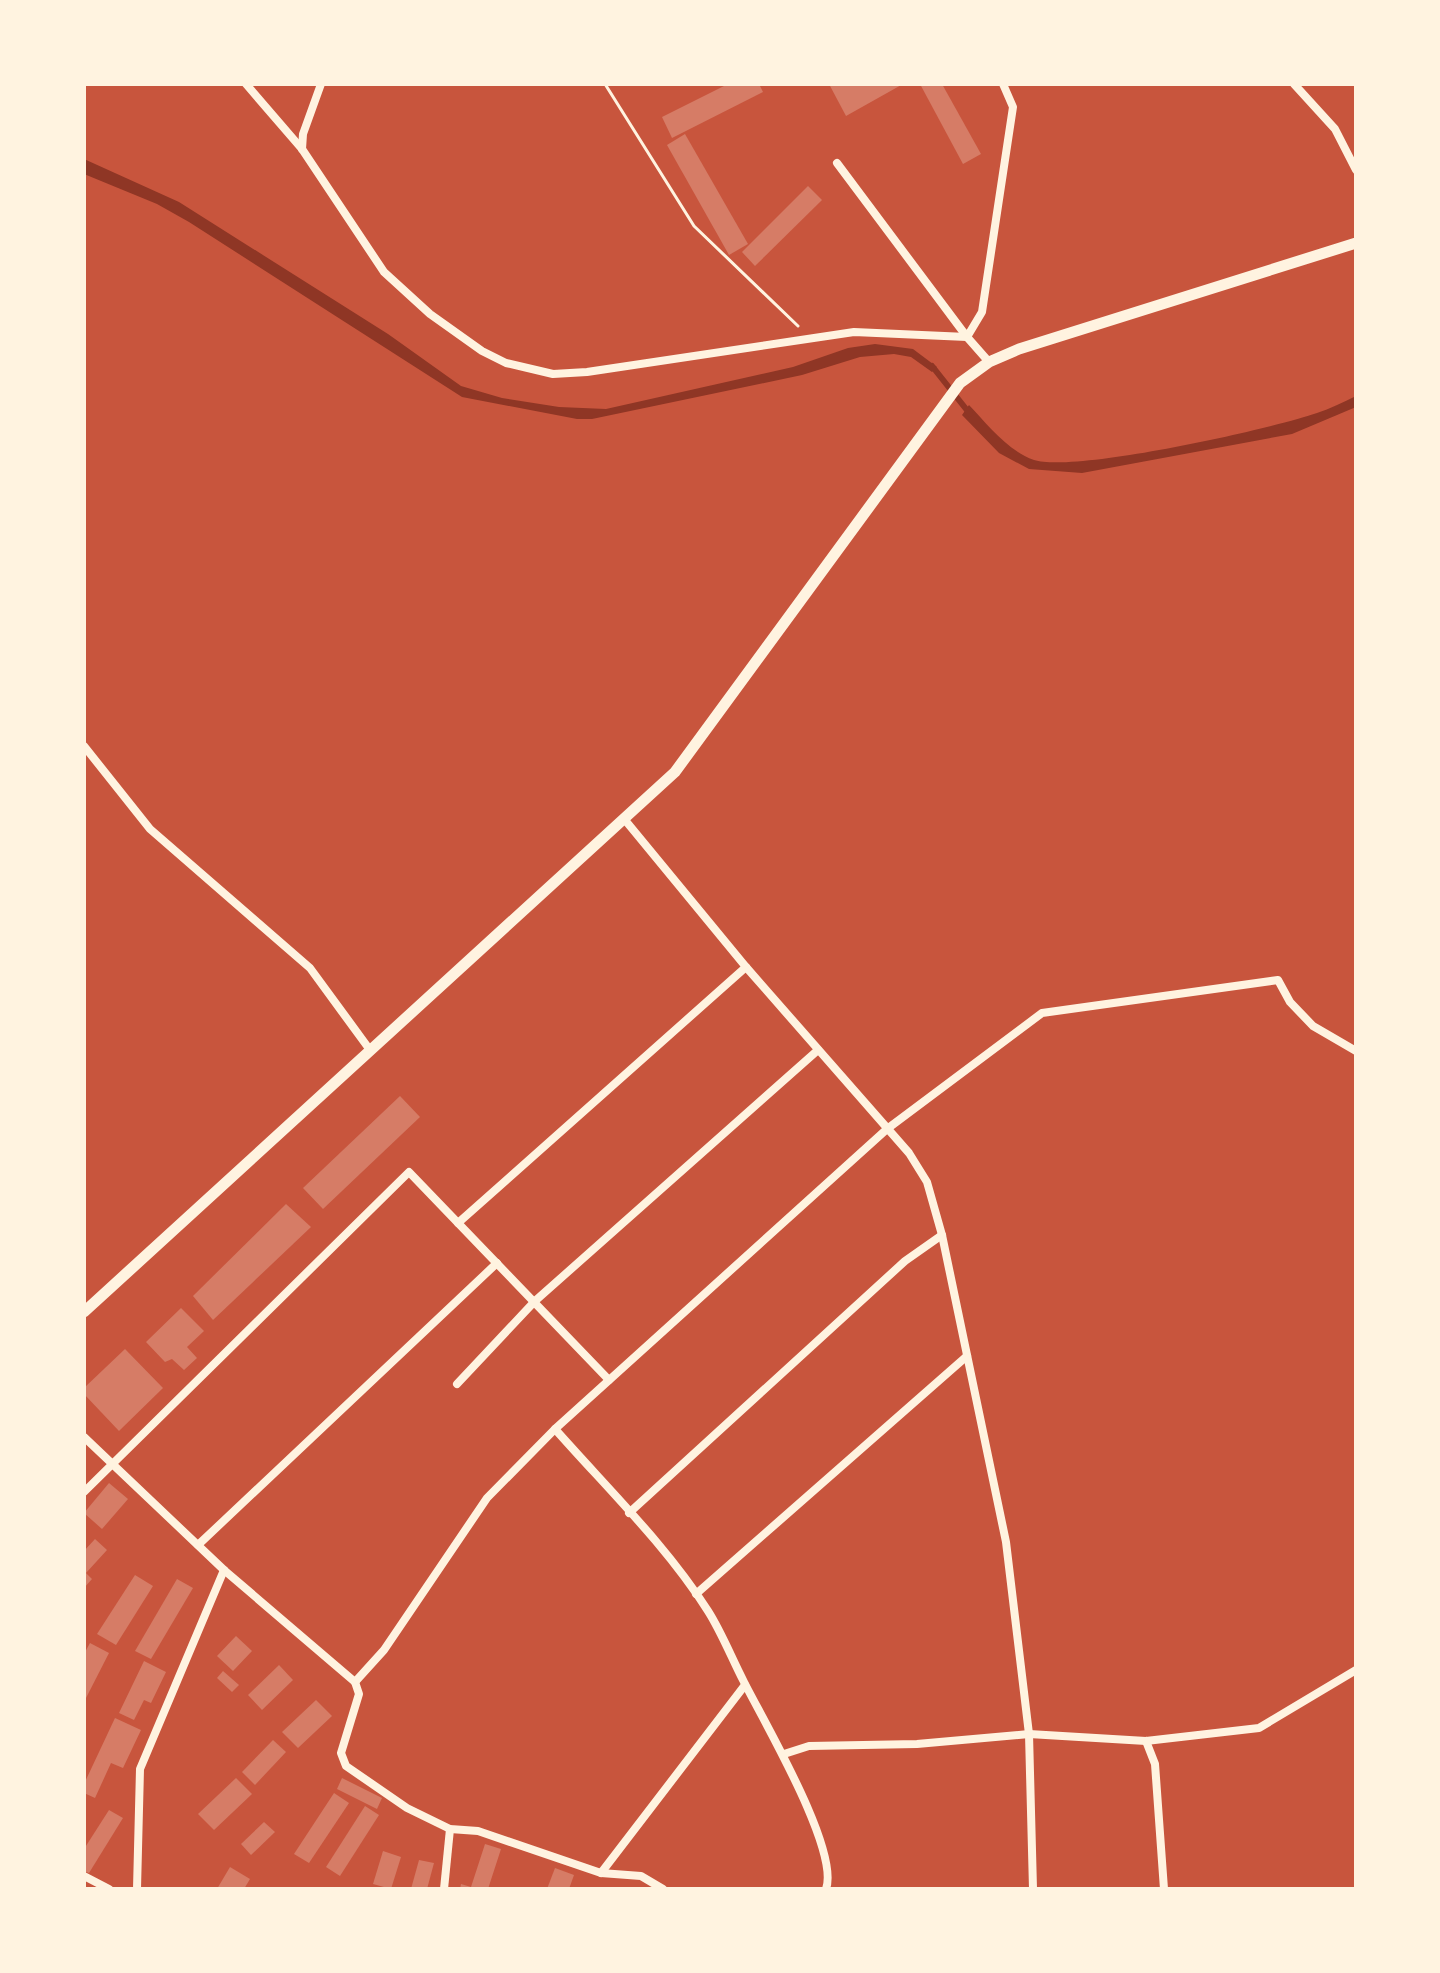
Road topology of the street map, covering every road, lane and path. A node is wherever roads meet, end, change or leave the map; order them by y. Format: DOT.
graph roads {
  1 [pos="246,84"];
  2 [pos="321,84"];
  3 [pos="605,84"];
  4 [pos="1003,84"];
  5 [pos="1294,84"];
  6 [pos="302,149"];
  7 [pos="837,163"];
  8 [pos="1356,170"];
  9 [pos="1356,243"];
  10 [pos="967,337"];
  11 [pos="811,339"];
  12 [pos="989,362"];
  13 [pos="84,746"];
  14 [pos="625,820"];
  15 [pos="746,967"];
  16 [pos="370,1050"];
  17 [pos="818,1050"];
  18 [pos="1356,1051"];
  19 [pos="887,1129"];
  20 [pos="458,1223"];
  21 [pos="942,1235"];
  22 [pos="497,1263"];
  23 [pos="535,1301"];
  24 [pos="84,1312"];
  25 [pos="967,1356"];
  26 [pos="609,1380"];
  27 [pos="457,1384"];
  28 [pos="555,1429"];
  29 [pos="84,1437"];
  30 [pos="110,1464"];
  31 [pos="84,1492"];
  32 [pos="629,1513"];
  33 [pos="198,1545"];
  34 [pos="224,1570"];
  35 [pos="696,1594"];
  36 [pos="1356,1670"];
  37 [pos="355,1682"];
  38 [pos="745,1685"];
  39 [pos="1029,1734"];
  40 [pos="1146,1741"];
  41 [pos="784,1754"];
  42 [pos="450,1829"];
  43 [pos="601,1873"];
  44 [pos="84,1876"];
  45 [pos="109,1889"];
  46 [pos="137,1889"];
  47 [pos="444,1889"];
  48 [pos="663,1889"];
  49 [pos="826,1889"];
  50 [pos="1033,1889"];
  51 [pos="1164,1889"];
  1 -- 6 [label="street"];
  2 -- 6 [label="street"];
  3 -- 11 [label="path"];
  4 -- 10 [label="street"];
  5 -- 8 [label="street"];
  6 -- 11 [label="street"];
  7 -- 10 [label="street"];
  9 -- 12 [label="street"];
  10 -- 11 [label="street"];
  10 -- 12 [label="street"];
  12 -- 14 [label="street"];
  13 -- 16 [label="street"];
  14 -- 15 [label="street"];
  14 -- 16 [label="street"];
  15 -- 17 [label="street"];
  15 -- 20 [label="street"];
  16 -- 24 [label="street"];
  17 -- 19 [label="street"];
  17 -- 23 [label="street"];
  18 -- 19 [label="street"];
  19 -- 21 [label="street"];
  19 -- 26 [label="street"];
  20 -- 22 [label="street"];
  20 -- 30 [label="street"];
  21 -- 25 [label="street"];
  21 -- 32 [label="street"];
  22 -- 23 [label="street"];
  22 -- 33 [label="street"];
  23 -- 26 [label="street"];
  23 -- 27 [label="street"];
  25 -- 35 [label="street"];
  25 -- 39 [label="street"];
  26 -- 28 [label="street"];
  28 -- 32 [label="street"];
  28 -- 37 [label="street"];
  29 -- 30 [label="street"];
  30 -- 31 [label="street"];
  30 -- 33 [label="street"];
  32 -- 35 [label="street"];
  33 -- 34 [label="street"];
  34 -- 37 [label="street"];
  34 -- 46 [label="street"];
  35 -- 38 [label="street"];
  36 -- 40 [label="street"];
  37 -- 42 [label="street"];
  38 -- 41 [label="street"];
  38 -- 43 [label="street"];
  39 -- 40 [label="street"];
  39 -- 41 [label="street"];
  39 -- 50 [label="street"];
  40 -- 51 [label="street"];
  41 -- 49 [label="street"];
  42 -- 43 [label="street"];
  42 -- 47 [label="street"];
  43 -- 48 [label="street"];
  44 -- 45 [label="street"];
}
